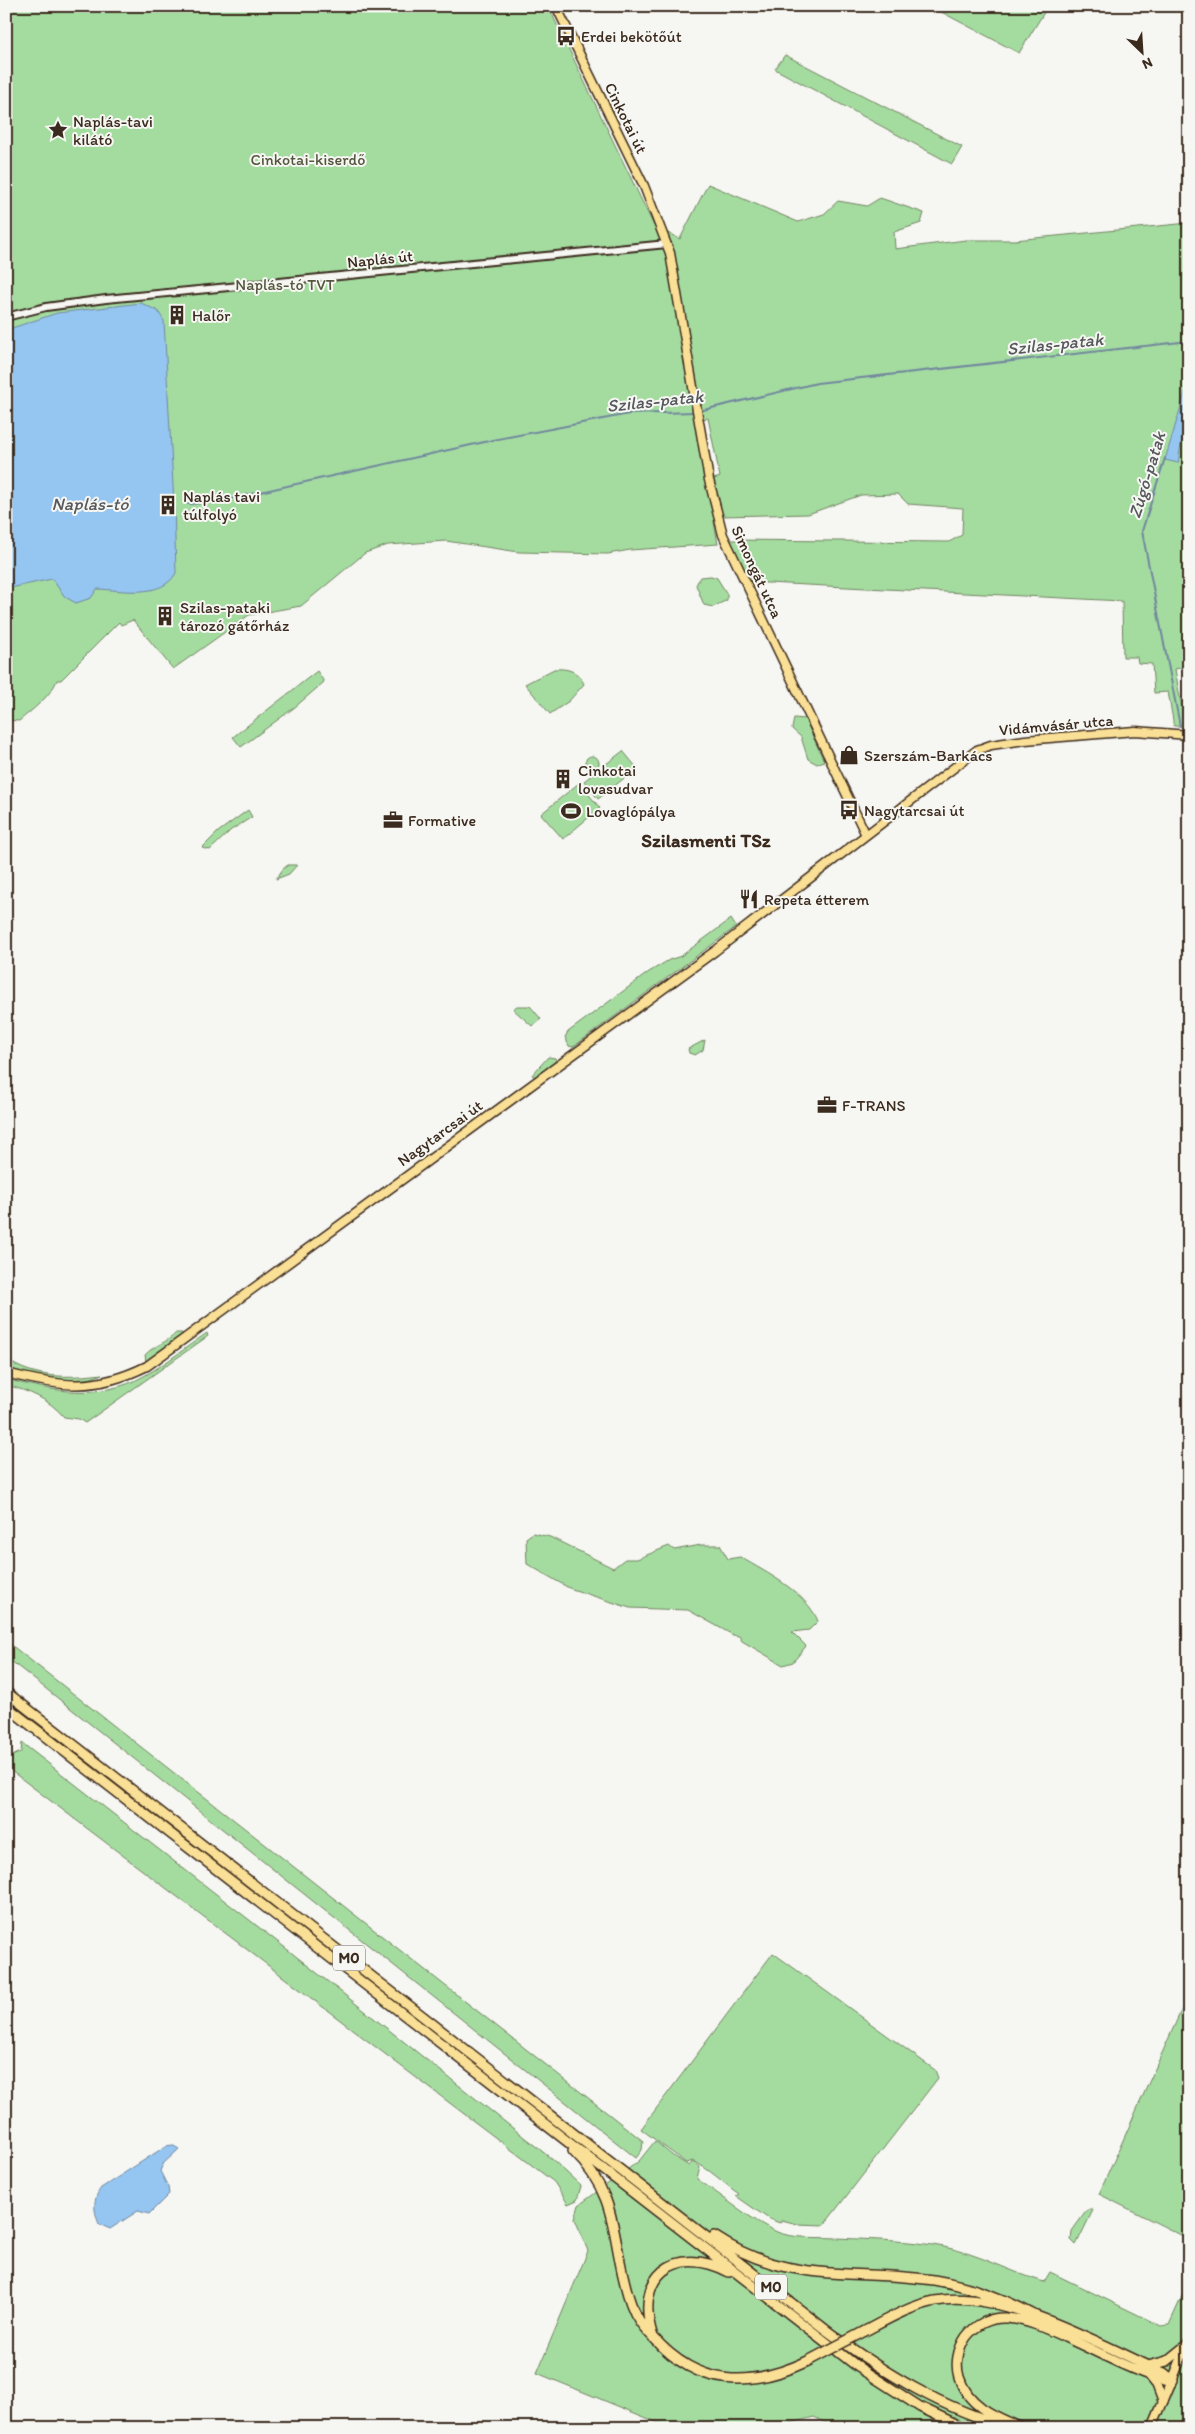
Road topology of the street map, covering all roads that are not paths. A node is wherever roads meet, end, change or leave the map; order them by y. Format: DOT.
graph roads {
  1 [pos="556,6"];
  2 [pos="667,244"];
  3 [pos="6,317"];
  4 [pos="1189,735"];
  5 [pos="866,835"];
  6 [pos="6,1373"];
  7 [pos="6,1692"];
  8 [pos="6,1706"];
  9 [pos="538,2119"];
  10 [pos="691,2225"];
  11 [pos="754,2286"];
  12 [pos="1036,2320"];
  13 [pos="653,2337"];
  14 [pos="1188,2343"];
  15 [pos="1149,2371"];
  16 [pos="1173,2381"];
  17 [pos="1162,2404"];
  18 [pos="964,2428"];
  19 [pos="1013,2428"];
  20 [pos="1022,2428"];
  21 [pos="1152,2428"];
  1 -- 2 [label="main road, Cinkotai út"];
  2 -- 3 [label="street, Naplás út"];
  2 -- 5 [label="main road, Simongát utca"];
  4 -- 5 [label="main road, Vidámvásár utca"];
  5 -- 6 [label="main road, Nagytarcsai út"];
  7 -- 10 [label="highway, M0"];
  8 -- 9 [label="highway, M0"];
  9 -- 11 [label="highway, M0"];
  9 -- 13 [label="highway"];
  10 -- 12 [label="highway"];
  10 -- 19 [label="highway, M0"];
  11 -- 13 [label="highway"];
  11 -- 18 [label="highway, M0"];
  12 -- 13 [label="highway, bridge"];
  12 -- 15 [label="highway"];
  12 -- 20 [label="highway"];
  14 -- 15 [label="highway"];
  14 -- 16 [label="main road"];
  15 -- 16 [label="highway"];
  15 -- 17 [label="highway"];
  16 -- 17 [label="main road"];
  17 -- 21 [label="main road"];
}
